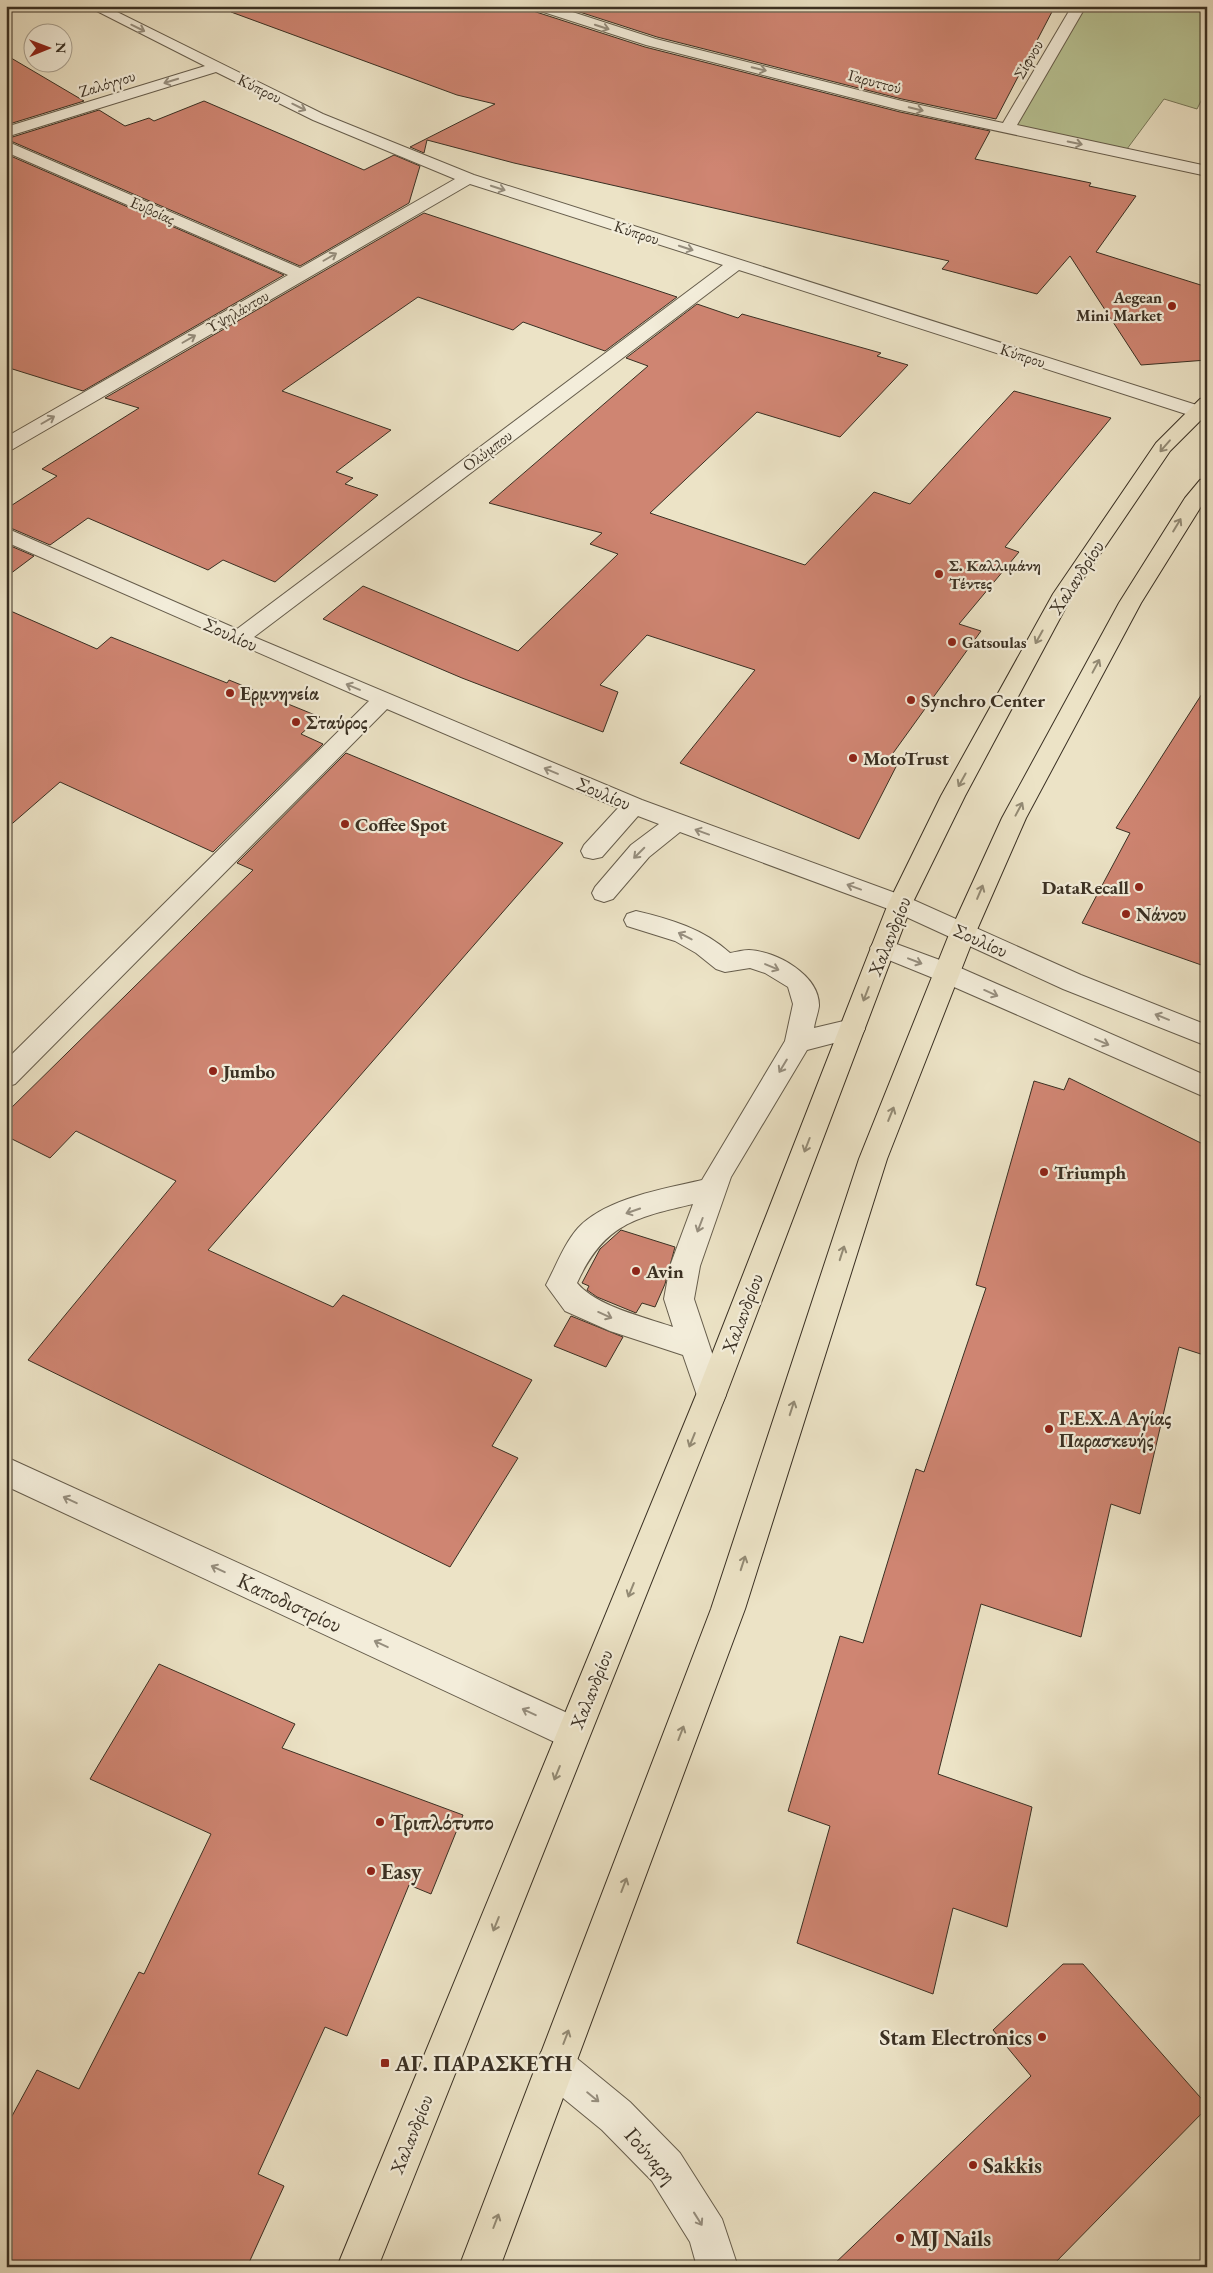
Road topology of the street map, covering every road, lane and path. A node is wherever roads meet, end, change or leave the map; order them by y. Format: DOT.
graph roads {
  1 [pos="94,6"];
  2 [pos="539,6"];
  3 [pos="1079,6"];
  4 [pos="218,67"];
  5 [pos="1007,129"];
  6 [pos="6,132"];
  7 [pos="6,146"];
  8 [pos="1207,171"];
  9 [pos="468,178"];
  10 [pos="736,264"];
  11 [pos="300,274"];
  12 [pos="1203,407"];
  13 [pos="6,445"];
  14 [pos="1207,484"];
  15 [pos="6,534"];
  16 [pos="239,638"];
  17 [pos="383,700"];
  18 [pos="634,806"];
  19 [pos="677,822"];
  20 [pos="593,851"];
  21 [pos="604,892"];
  22 [pos="900,904"];
  23 [pos="636,920"];
  24 [pos="963,932"];
  25 [pos="883,948"];
  26 [pos="947,973"];
  27 [pos="852,1029"];
  28 [pos="1207,1036"];
  29 [pos="798,1042"];
  30 [pos="6,1077"];
  31 [pos="1207,1088"];
  32 [pos="714,1188"];
  33 [pos="696,1347"];
  34 [pos="711,1395"];
  35 [pos="6,1471"];
  36 [pos="573,1733"];
  37 [pos="555,2066"];
  38 [pos="357,2267"];
  39 [pos="479,2267"];
  40 [pos="718,2267"];
  1 -- 4 [label="street, Κύπρου, one-way"];
  2 -- 5 [label="street, Γαρυττού, one-way"];
  3 -- 5 [label="street, Σίφνου"];
  4 -- 6 [label="street, Ζαλόγγου, one-way"];
  4 -- 9 [label="street, Κύπρου, one-way"];
  5 -- 8 [label="street, Γαρυττού, one-way"];
  7 -- 11 [label="street, Ευβοίας"];
  9 -- 10 [label="street, Κύπρου, one-way"];
  11 -- 9 [label="street, Υψηλάντου, one-way"];
  10 -- 12 [label="street, Κύπρου"];
  10 -- 16 [label="street, Ολύμπου"];
  13 -- 11 [label="street, Υψηλάντου, one-way"];
  12 -- 22 [label="main road, Χαλανδρίου, one-way"];
  24 -- 14 [label="main road, one-way"];
  15 -- 16 [label="street, Σουλίου"];
  17 -- 16 [label="street, Σουλίου, one-way"];
  18 -- 17 [label="street, Σουλίου, one-way"];
  17 -- 30 [label="street"];
  18 -- 19 [label="street, Σουλίου"];
  18 -- 20 [label="street"];
  19 -- 21 [label="street, one-way"];
  22 -- 19 [label="street, Σουλίου, one-way"];
  22 -- 24 [label="street, Σουλίου"];
  22 -- 25 [label="main road, Χαλανδρίου"];
  23 -- 29 [label="street"];
  24 -- 26 [label="main road"];
  28 -- 24 [label="street, Σουλίου, one-way"];
  25 -- 26 [label="street, one-way"];
  25 -- 27 [label="main road, Χαλανδρίου, one-way"];
  26 -- 31 [label="street, one-way"];
  37 -- 26 [label="main road, one-way"];
  27 -- 29 [label="street"];
  27 -- 34 [label="main road, Χαλανδρίου, one-way"];
  29 -- 32 [label="street, one-way"];
  32 -- 33 [label="street, one-way"];
  32 -- 33 [label="street, one-way"];
  33 -- 34 [label="street"];
  34 -- 36 [label="main road, Χαλανδρίου, one-way"];
  36 -- 35 [label="street, Καποδιστρίου, one-way"];
  36 -- 38 [label="main road, Χαλανδρίου, one-way"];
  39 -- 37 [label="main road, one-way"];
  37 -- 40 [label="street, Γούναρη, one-way"];
}
